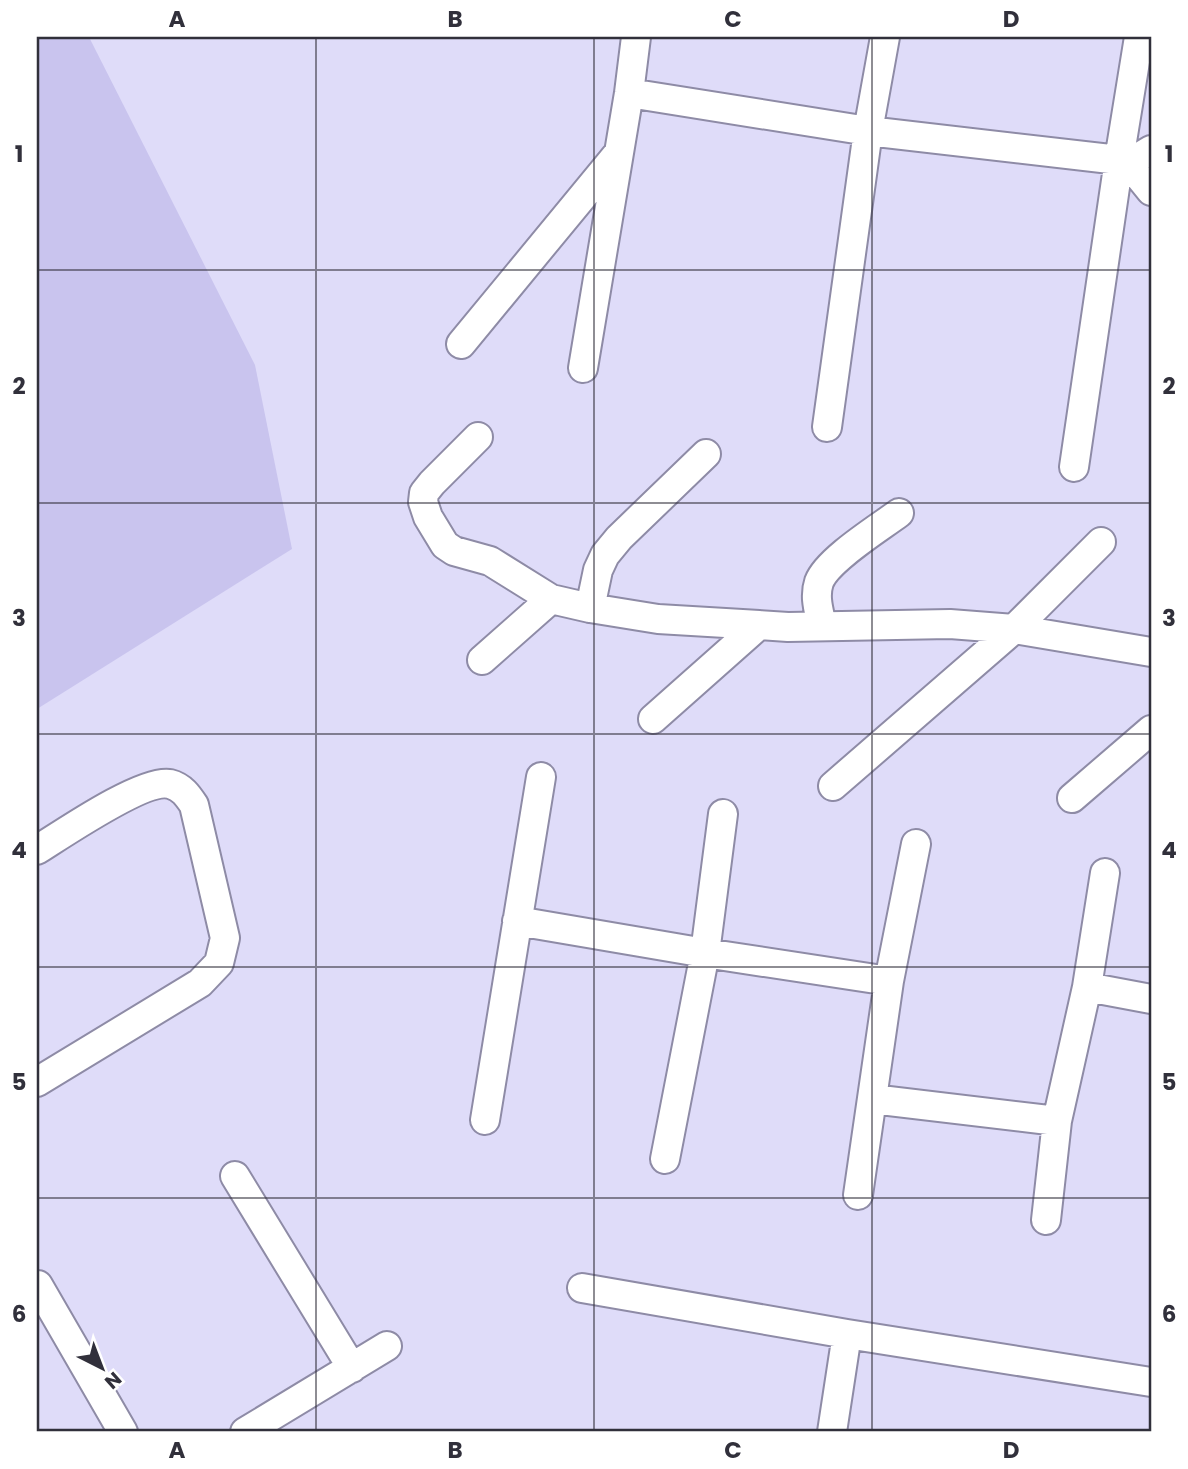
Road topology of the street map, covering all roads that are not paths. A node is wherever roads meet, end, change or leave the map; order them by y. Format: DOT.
graph roads {
  1 [pos="636,37"];
  2 [pos="885,37"];
  3 [pos="1139,37"];
  4 [pos="629,93"];
  5 [pos="868,131"];
  6 [pos="1151,150"];
  7 [pos="618,154"];
  8 [pos="1119,160"];
  9 [pos="1151,191"];
  10 [pos="461,344"];
  11 [pos="583,368"];
  12 [pos="827,427"];
  13 [pos="478,438"];
  14 [pos="706,454"];
  15 [pos="1074,467"];
  16 [pos="899,513"];
  17 [pos="1101,542"];
  18 [pos="551,599"];
  19 [pos="590,608"];
  20 [pos="758,625"];
  21 [pos="822,626"];
  22 [pos="1014,629"];
  23 [pos="1151,652"];
  24 [pos="482,660"];
  25 [pos="653,719"];
  26 [pos="1151,730"];
  27 [pos="541,777"];
  28 [pos="833,786"];
  29 [pos="1072,798"];
  30 [pos="723,814"];
  31 [pos="916,844"];
  32 [pos="37,850"];
  33 [pos="1105,873"];
  34 [pos="517,921"];
  35 [pos="705,953"];
  36 [pos="889,981"];
  37 [pos="1087,987"];
  38 [pos="1151,999"];
  39 [pos="37,1082"];
  40 [pos="872,1099"];
  41 [pos="485,1120"];
  42 [pos="1058,1121"];
  43 [pos="665,1159"];
  44 [pos="235,1176"];
  45 [pos="858,1195"];
  46 [pos="1046,1220"];
  47 [pos="38,1285"];
  48 [pos="582,1288"];
  49 [pos="847,1334"];
  50 [pos="387,1346"];
  51 [pos="352,1368"];
  52 [pos="1151,1382"];
  53 [pos="264,1428"];
  54 [pos="123,1432"];
  55 [pos="832,1432"];
  1 -- 4 [label="street"];
  2 -- 5 [label="street"];
  3 -- 8 [label="street"];
  4 -- 5 [label="street"];
  4 -- 7 [label="street"];
  5 -- 8 [label="street"];
  5 -- 12 [label="street"];
  6 -- 8 [label="street"];
  7 -- 10 [label="street"];
  7 -- 11 [label="street"];
  8 -- 9 [label="street"];
  8 -- 15 [label="street"];
  13 -- 18 [label="street"];
  14 -- 19 [label="street"];
  16 -- 21 [label="street"];
  17 -- 22 [label="street"];
  18 -- 19 [label="street"];
  18 -- 24 [label="street"];
  19 -- 20 [label="street"];
  20 -- 21 [label="street"];
  20 -- 25 [label="street"];
  21 -- 22 [label="street"];
  22 -- 23 [label="street"];
  22 -- 28 [label="street"];
  26 -- 29 [label="street"];
  27 -- 34 [label="street"];
  30 -- 35 [label="street"];
  31 -- 36 [label="street"];
  32 -- 39 [label="street"];
  33 -- 37 [label="street"];
  34 -- 35 [label="street"];
  34 -- 41 [label="street"];
  35 -- 36 [label="street"];
  35 -- 43 [label="street"];
  36 -- 40 [label="street"];
  37 -- 38 [label="street"];
  37 -- 42 [label="street"];
  40 -- 42 [label="street"];
  40 -- 45 [label="street"];
  42 -- 46 [label="street"];
  44 -- 51 [label="street"];
  47 -- 54 [label="street"];
  48 -- 49 [label="street"];
  49 -- 52 [label="street"];
  49 -- 55 [label="street"];
  50 -- 51 [label="street"];
  51 -- 53 [label="street"];
}
